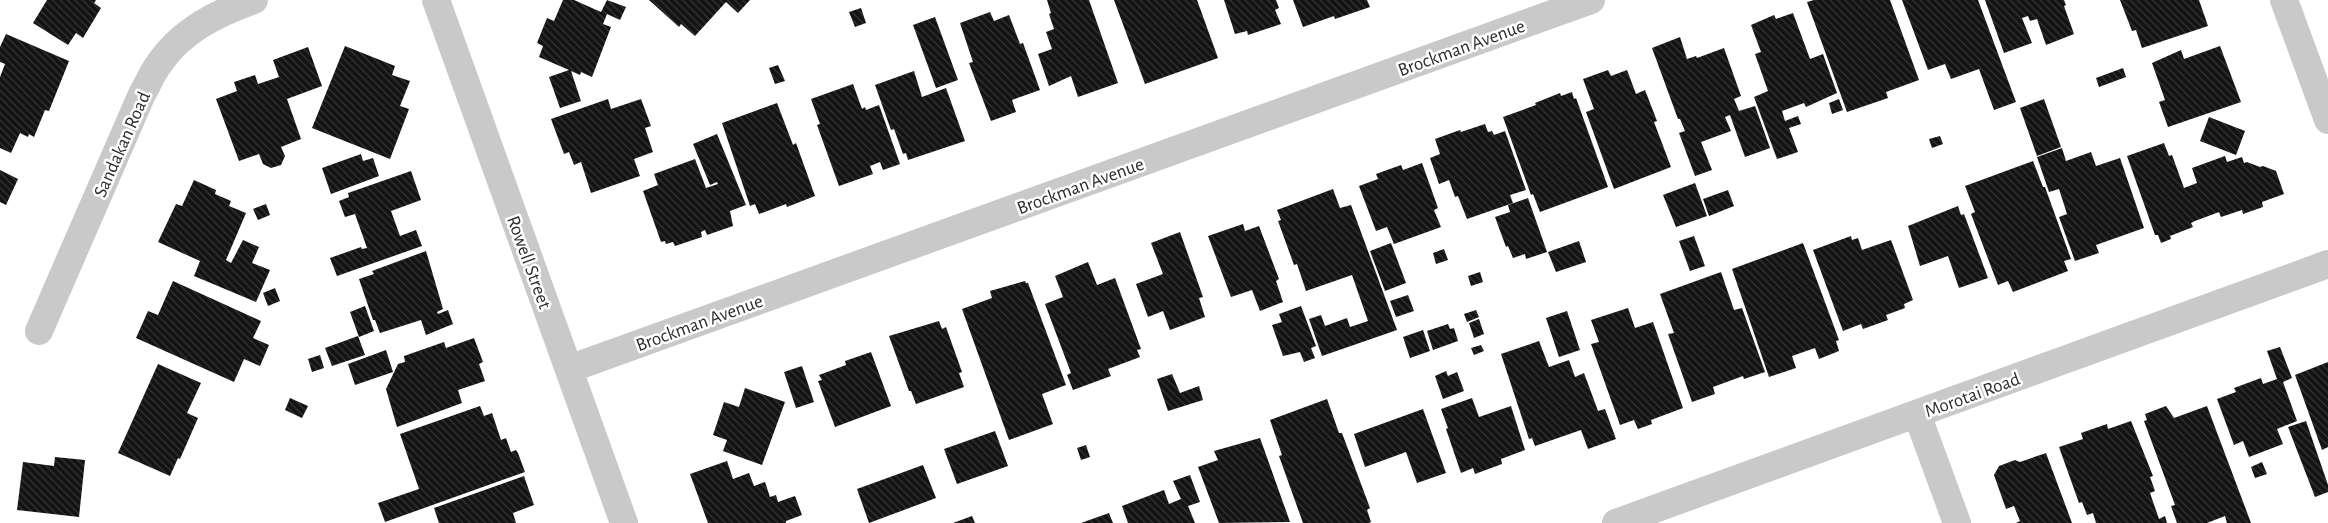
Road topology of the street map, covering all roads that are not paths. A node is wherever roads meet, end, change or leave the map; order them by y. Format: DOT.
graph roads {
  1 [pos="254,0"];
  2 [pos="436,0"];
  3 [pos="1591,0"];
  4 [pos="2284,0"];
  5 [pos="2328,120"];
  6 [pos="2328,264"];
  7 [pos="39,331"];
  8 [pos="569,369"];
  9 [pos="1917,414"];
  10 [pos="624,523"];
  11 [pos="1616,523"];
  12 [pos="1957,523"];
  1 -- 7 [label="street, Sandakan Road"];
  2 -- 8 [label="street, Rowell Street"];
  3 -- 8 [label="street, Brockman Avenue"];
  4 -- 5 [label="street"];
  6 -- 9 [label="street, Morotai Road"];
  8 -- 10 [label="street, Rowell Street"];
  9 -- 11 [label="street, Morotai Road"];
  9 -- 12 [label="street"];
}
